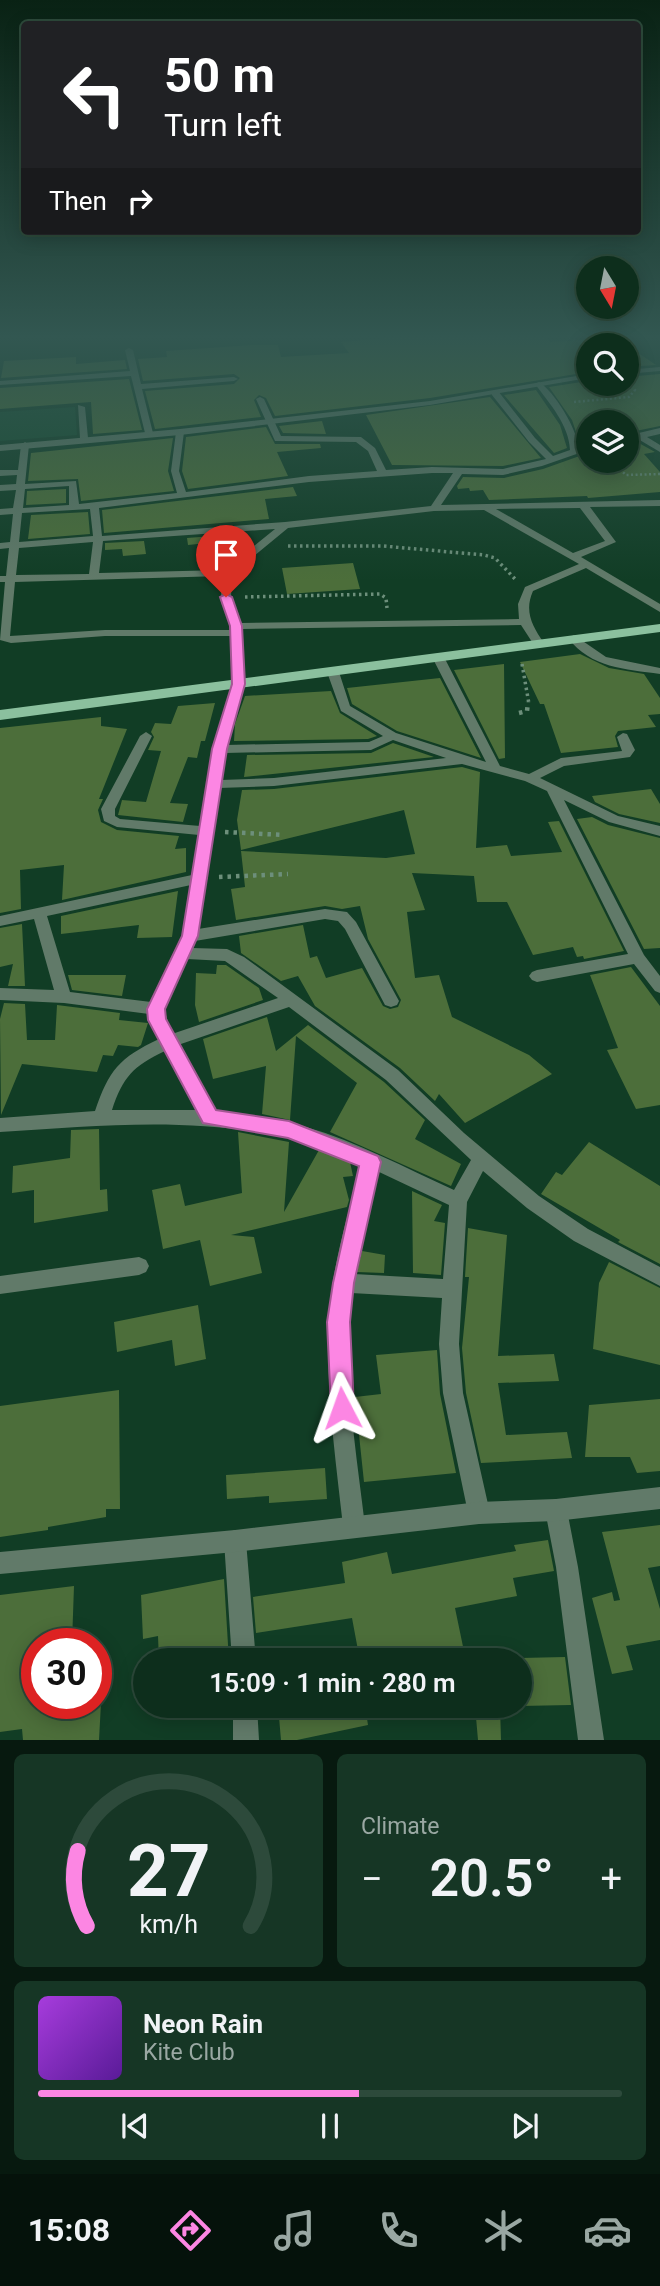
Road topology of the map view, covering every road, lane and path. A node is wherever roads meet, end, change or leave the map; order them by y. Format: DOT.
graph roads {
  1 [pos="82,419"];
  2 [pos="146,419"];
  3 [pos="283,419"];
  4 [pos="516,419"];
  5 [pos="563,419"];
  6 [pos="268,421"];
  7 [pos="660,431"];
  8 [pos="180,432"];
  9 [pos="149,433"];
  10 [pos="640,436"];
  11 [pos="84,438"];
  12 [pos="25,444"];
  13 [pos="0,448"];
  14 [pos="576,449"];
  15 [pos="660,449"];
  16 [pos="573,450"];
  17 [pos="551,459"];
  18 [pos="459,471"];
  19 [pos="22,472"];
  20 [pos="0,473"];
  21 [pos="383,473"];
  22 [pos="624,473"];
  23 [pos="660,474"];
  24 [pos="21,486"];
  25 [pos="0,488"];
  26 [pos="183,496"];
  27 [pos="660,503"];
  28 [pos="583,505"];
  29 [pos="94,506"];
  30 [pos="74,507"];
  31 [pos="435,508"];
  32 [pos="488,509"];
  33 [pos="20,510"];
  34 [pos="0,512"];
  35 [pos="285,525"];
  36 [pos="98,540"];
  37 [pos="262,543"];
  38 [pos="14,545"];
  39 [pos="0,546"];
  40 [pos="572,557"];
  41 [pos="586,565"];
  42 [pos="227,573"];
  43 [pos="94,576"];
  44 [pos="6,579"];
  45 [pos="529,589"];
  46 [pos="226,597"];
  47 [pos="660,609"];
  48 [pos="523,622"];
  49 [pos="389,623"];
  50 [pos="660,628"];
  51 [pos="236,629"];
  52 [pos="574,638"];
  53 [pos="538,643"];
  54 [pos="520,646"];
  55 [pos="438,657"];
  56 [pos="660,671"];
  57 [pos="333,672"];
  58 [pos="239,684"];
  59 [pos="519,713"];
  60 [pos="0,715"];
  61 [pos="146,736"];
  62 [pos="392,736"];
  63 [pos="623,737"];
  64 [pos="219,749"];
  65 [pos="463,760"];
  66 [pos="494,766"];
  67 [pos="530,778"];
  68 [pos="214,784"];
  69 [pos="551,787"];
  70 [pos="207,831"];
  71 [pos="660,831"];
  72 [pos="284,835"];
  73 [pos="288,874"];
  74 [pos="201,878"];
  75 [pos="39,913"];
  76 [pos="0,921"];
  77 [pos="187,945"];
  78 [pos="638,958"];
  79 [pos="537,976"];
  80 [pos="660,987"];
  81 [pos="0,994"];
  82 [pos="64,997"];
  83 [pos="289,1001"];
  84 [pos="391,1001"];
  85 [pos="156,1009"];
  86 [pos="168,1042"];
  87 [pos="210,1117"];
  88 [pos="101,1119"];
  89 [pos="0,1125"];
  90 [pos="481,1158"];
  91 [pos="370,1162"];
  92 [pos="458,1201"];
  93 [pos="139,1266"];
  94 [pos="660,1277"];
  95 [pos="344,1283"];
  96 [pos="0,1285"];
  97 [pos="451,1289"];
  98 [pos="660,1498"];
  99 [pos="556,1510"];
  100 [pos="479,1513"];
  101 [pos="354,1526"];
  102 [pos="235,1541"];
  103 [pos="0,1563"];
  104 [pos="243,1648"];
  105 [pos="245,1718"];
  106 [pos="246,1740"];
  107 [pos="591,1740"];
  1 -- 11 [label="street"];
  2 -- 9 [label="street"];
  3 -- 6 [label="street"];
  4 -- 17 [label="street"];
  5 -- 16 [label="street"];
  6 -- 8 [label="street"];
  6 -- 21 [label="street"];
  7 -- 10 [label="street"];
  8 -- 9 [label="street"];
  8 -- 26 [label="street"];
  9 -- 11 [label="street"];
  10 -- 15 [label="street"];
  11 -- 12 [label="street"];
  12 -- 13 [label="street"];
  12 -- 19 [label="street"];
  14 -- 16 [label="street"];
  16 -- 17 [label="street"];
  17 -- 18 [label="street"];
  18 -- 21 [label="street"];
  18 -- 31 [label="street"];
  19 -- 20 [label="street"];
  19 -- 24 [label="street"];
  21 -- 26 [label="street"];
  22 -- 23 [label="path"];
  24 -- 25 [label="street"];
  24 -- 30 [label="street"];
  24 -- 33 [label="street"];
  26 -- 29 [label="street"];
  27 -- 28 [label="street"];
  28 -- 32 [label="street"];
  28 -- 40 [label="street"];
  29 -- 30 [label="street"];
  29 -- 36 [label="street"];
  30 -- 33 [label="street"];
  31 -- 32 [label="street"];
  31 -- 35 [label="street"];
  32 -- 40 [label="street"];
  33 -- 34 [label="street"];
  33 -- 38 [label="street"];
  35 -- 36 [label="street"];
  35 -- 37 [label="street"];
  36 -- 38 [label="street"];
  36 -- 43 [label="street"];
  37 -- 42 [label="street"];
  37 -- 45 [label="path"];
  38 -- 39 [label="street"];
  38 -- 44 [label="street"];
  40 -- 41 [label="street"];
  41 -- 45 [label="street"];
  41 -- 47 [label="street"];
  42 -- 43 [label="street"];
  42 -- 46 [label="street"];
  43 -- 44 [label="street"];
  44 -- 51 [label="street"];
  45 -- 48 [label="street"];
  46 -- 49 [label="path"];
  46 -- 51 [label="street"];
  48 -- 49 [label="street"];
  48 -- 53 [label="street"];
  49 -- 51 [label="street"];
  50 -- 52 [label="main road"];
  51 -- 58 [label="street"];
  52 -- 53 [label="main road"];
  52 -- 56 [label="street"];
  53 -- 54 [label="main road"];
  54 -- 55 [label="main road"];
  54 -- 59 [label="path"];
  55 -- 57 [label="main road"];
  55 -- 66 [label="street"];
  57 -- 58 [label="main road"];
  57 -- 62 [label="street"];
  58 -- 60 [label="main road"];
  58 -- 64 [label="street"];
  61 -- 70 [label="street"];
  62 -- 64 [label="street"];
  62 -- 65 [label="street"];
  63 -- 67 [label="street"];
  64 -- 68 [label="street"];
  65 -- 66 [label="street"];
  65 -- 68 [label="street"];
  66 -- 67 [label="street"];
  67 -- 69 [label="street"];
  68 -- 70 [label="street"];
  69 -- 71 [label="street"];
  69 -- 78 [label="street"];
  70 -- 72 [label="path"];
  70 -- 74 [label="street"];
  73 -- 74 [label="path"];
  74 -- 75 [label="street"];
  74 -- 77 [label="street"];
  75 -- 76 [label="street"];
  75 -- 82 [label="street"];
  77 -- 83 [label="street"];
  77 -- 84 [label="street"];
  77 -- 85 [label="street"];
  78 -- 79 [label="street"];
  78 -- 80 [label="street"];
  81 -- 82 [label="street"];
  82 -- 85 [label="street"];
  83 -- 86 [label="street"];
  83 -- 90 [label="street"];
  85 -- 86 [label="street"];
  86 -- 87 [label="street"];
  86 -- 88 [label="street"];
  87 -- 88 [label="street"];
  87 -- 91 [label="street"];
  88 -- 89 [label="street"];
  90 -- 92 [label="street"];
  90 -- 94 [label="street"];
  91 -- 92 [label="street"];
  91 -- 95 [label="street"];
  92 -- 97 [label="street"];
  93 -- 96 [label="street"];
  95 -- 97 [label="street"];
  95 -- 101 [label="street"];
  97 -- 100 [label="street"];
  98 -- 99 [label="street"];
  99 -- 100 [label="street"];
  99 -- 107 [label="street"];
  100 -- 101 [label="street"];
  101 -- 102 [label="street"];
  102 -- 103 [label="street"];
  102 -- 104 [label="street"];
  105 -- 106 [label="street"];
}
